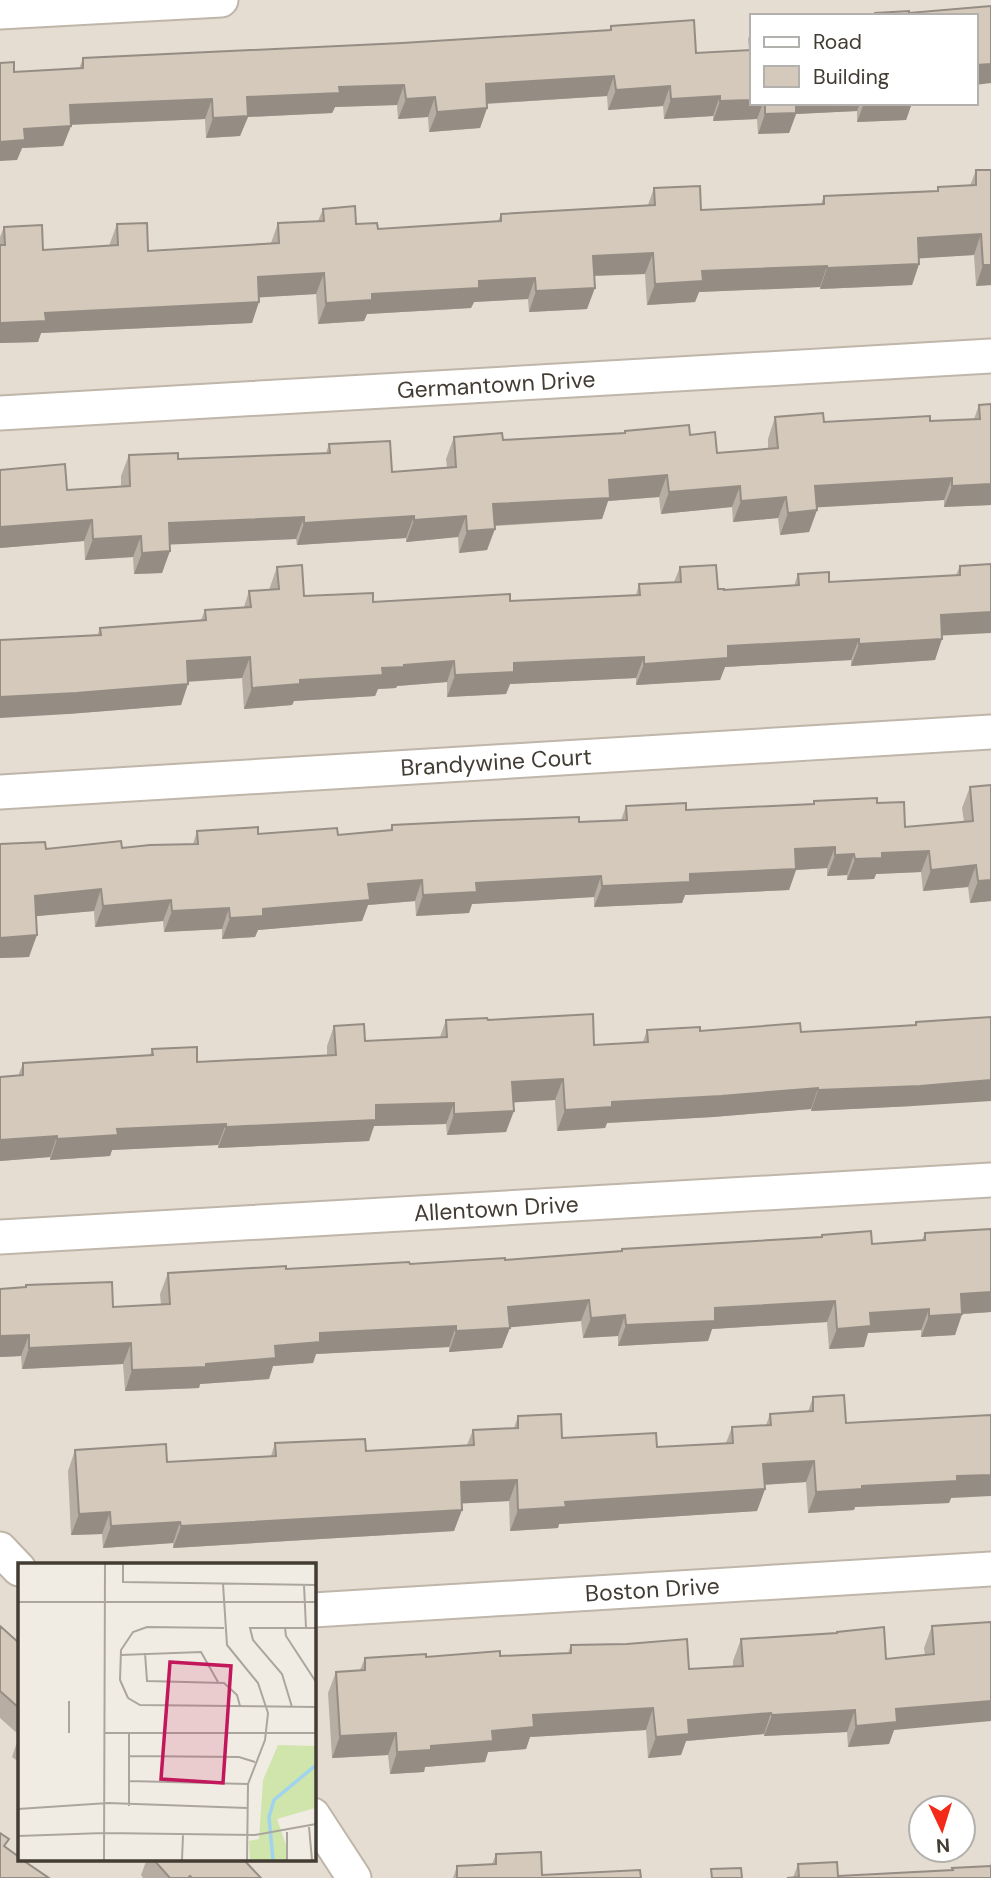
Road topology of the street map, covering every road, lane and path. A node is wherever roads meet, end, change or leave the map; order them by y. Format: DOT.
graph roads {
  1 [pos="221,0"];
  2 [pos="0,12"];
  3 [pos="991,356"];
  4 [pos="0,413"];
  5 [pos="991,732"];
  6 [pos="0,792"];
  7 [pos="991,1180"];
  8 [pos="0,1237"];
  9 [pos="0,1549"];
  10 [pos="18,1568"];
  11 [pos="991,1569"];
  12 [pos="315,1610"];
  13 [pos="315,1818"];
  14 [pos="354,1878"];
  1 -- 2 [label="street"];
  3 -- 4 [label="street, Germantown Drive"];
  5 -- 6 [label="street, Brandywine Court"];
  7 -- 8 [label="street, Allentown Drive"];
  9 -- 10 [label="street"];
  11 -- 12 [label="street, Boston Drive"];
  13 -- 14 [label="street"];
}
